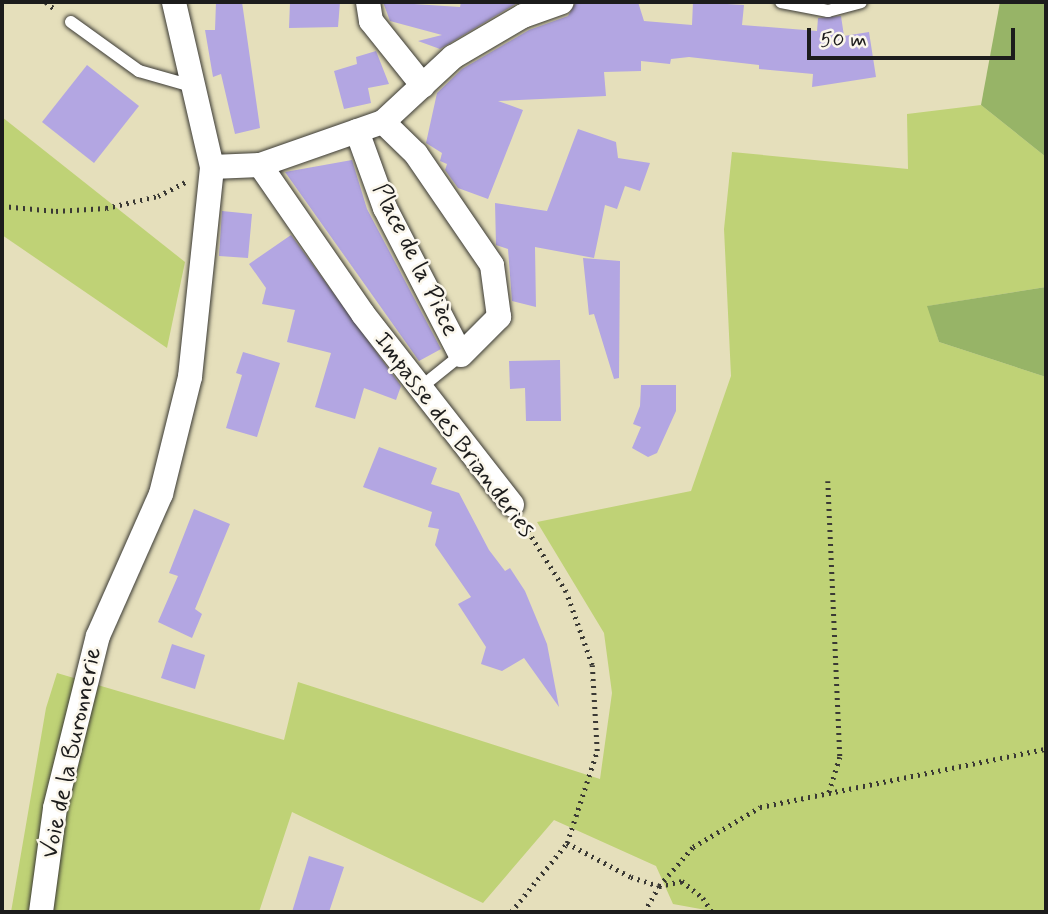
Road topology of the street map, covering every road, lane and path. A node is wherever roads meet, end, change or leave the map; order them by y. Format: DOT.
graph roads {
  1 [pos="174,2"];
  2 [pos="368,2"];
  3 [pos="562,2"];
  4 [pos="781,2"];
  5 [pos="861,2"];
  6 [pos="71,22"];
  7 [pos="423,86"];
  8 [pos="195,87"];
  9 [pos="383,122"];
  10 [pos="357,131"];
  11 [pos="260,165"];
  12 [pos="212,167"];
  13 [pos="2,206"];
  14 [pos="461,355"];
  15 [pos="420,388"];
  16 [pos="828,481"];
  17 [pos="512,505"];
  18 [pos="1046,749"];
  19 [pos="828,794"];
  20 [pos="567,843"];
  21 [pos="659,886"];
  22 [pos="41,912"];
  23 [pos="511,912"];
  24 [pos="644,912"];
  25 [pos="712,912"];
  1 -- 8 [label="street, Voie de la Buronnerie"];
  2 -- 7 [label="street"];
  3 -- 7 [label="street"];
  4 -- 5 [label="lane"];
  6 -- 8 [label="lane"];
  7 -- 9 [label="street"];
  8 -- 12 [label="street, Voie de la Buronnerie"];
  9 -- 10 [label="street"];
  9 -- 14 [label="street, Place de la Pièce"];
  10 -- 11 [label="street"];
  10 -- 14 [label="street, Place de la Pièce"];
  11 -- 12 [label="street"];
  11 -- 15 [label="street, Impasse des Brianderies"];
  12 -- 13 [label="path"];
  12 -- 22 [label="street, Voie de la Buronnerie"];
  14 -- 15 [label="lane"];
  15 -- 17 [label="street, Impasse des Brianderies"];
  16 -- 19 [label="path"];
  17 -- 20 [label="path, Impasse des Brianderies"];
  18 -- 19 [label="path"];
  19 -- 21 [label="path"];
  20 -- 21 [label="path"];
  20 -- 23 [label="path, Impasse des Brianderies"];
  21 -- 24 [label="path"];
  21 -- 25 [label="path"];
}
